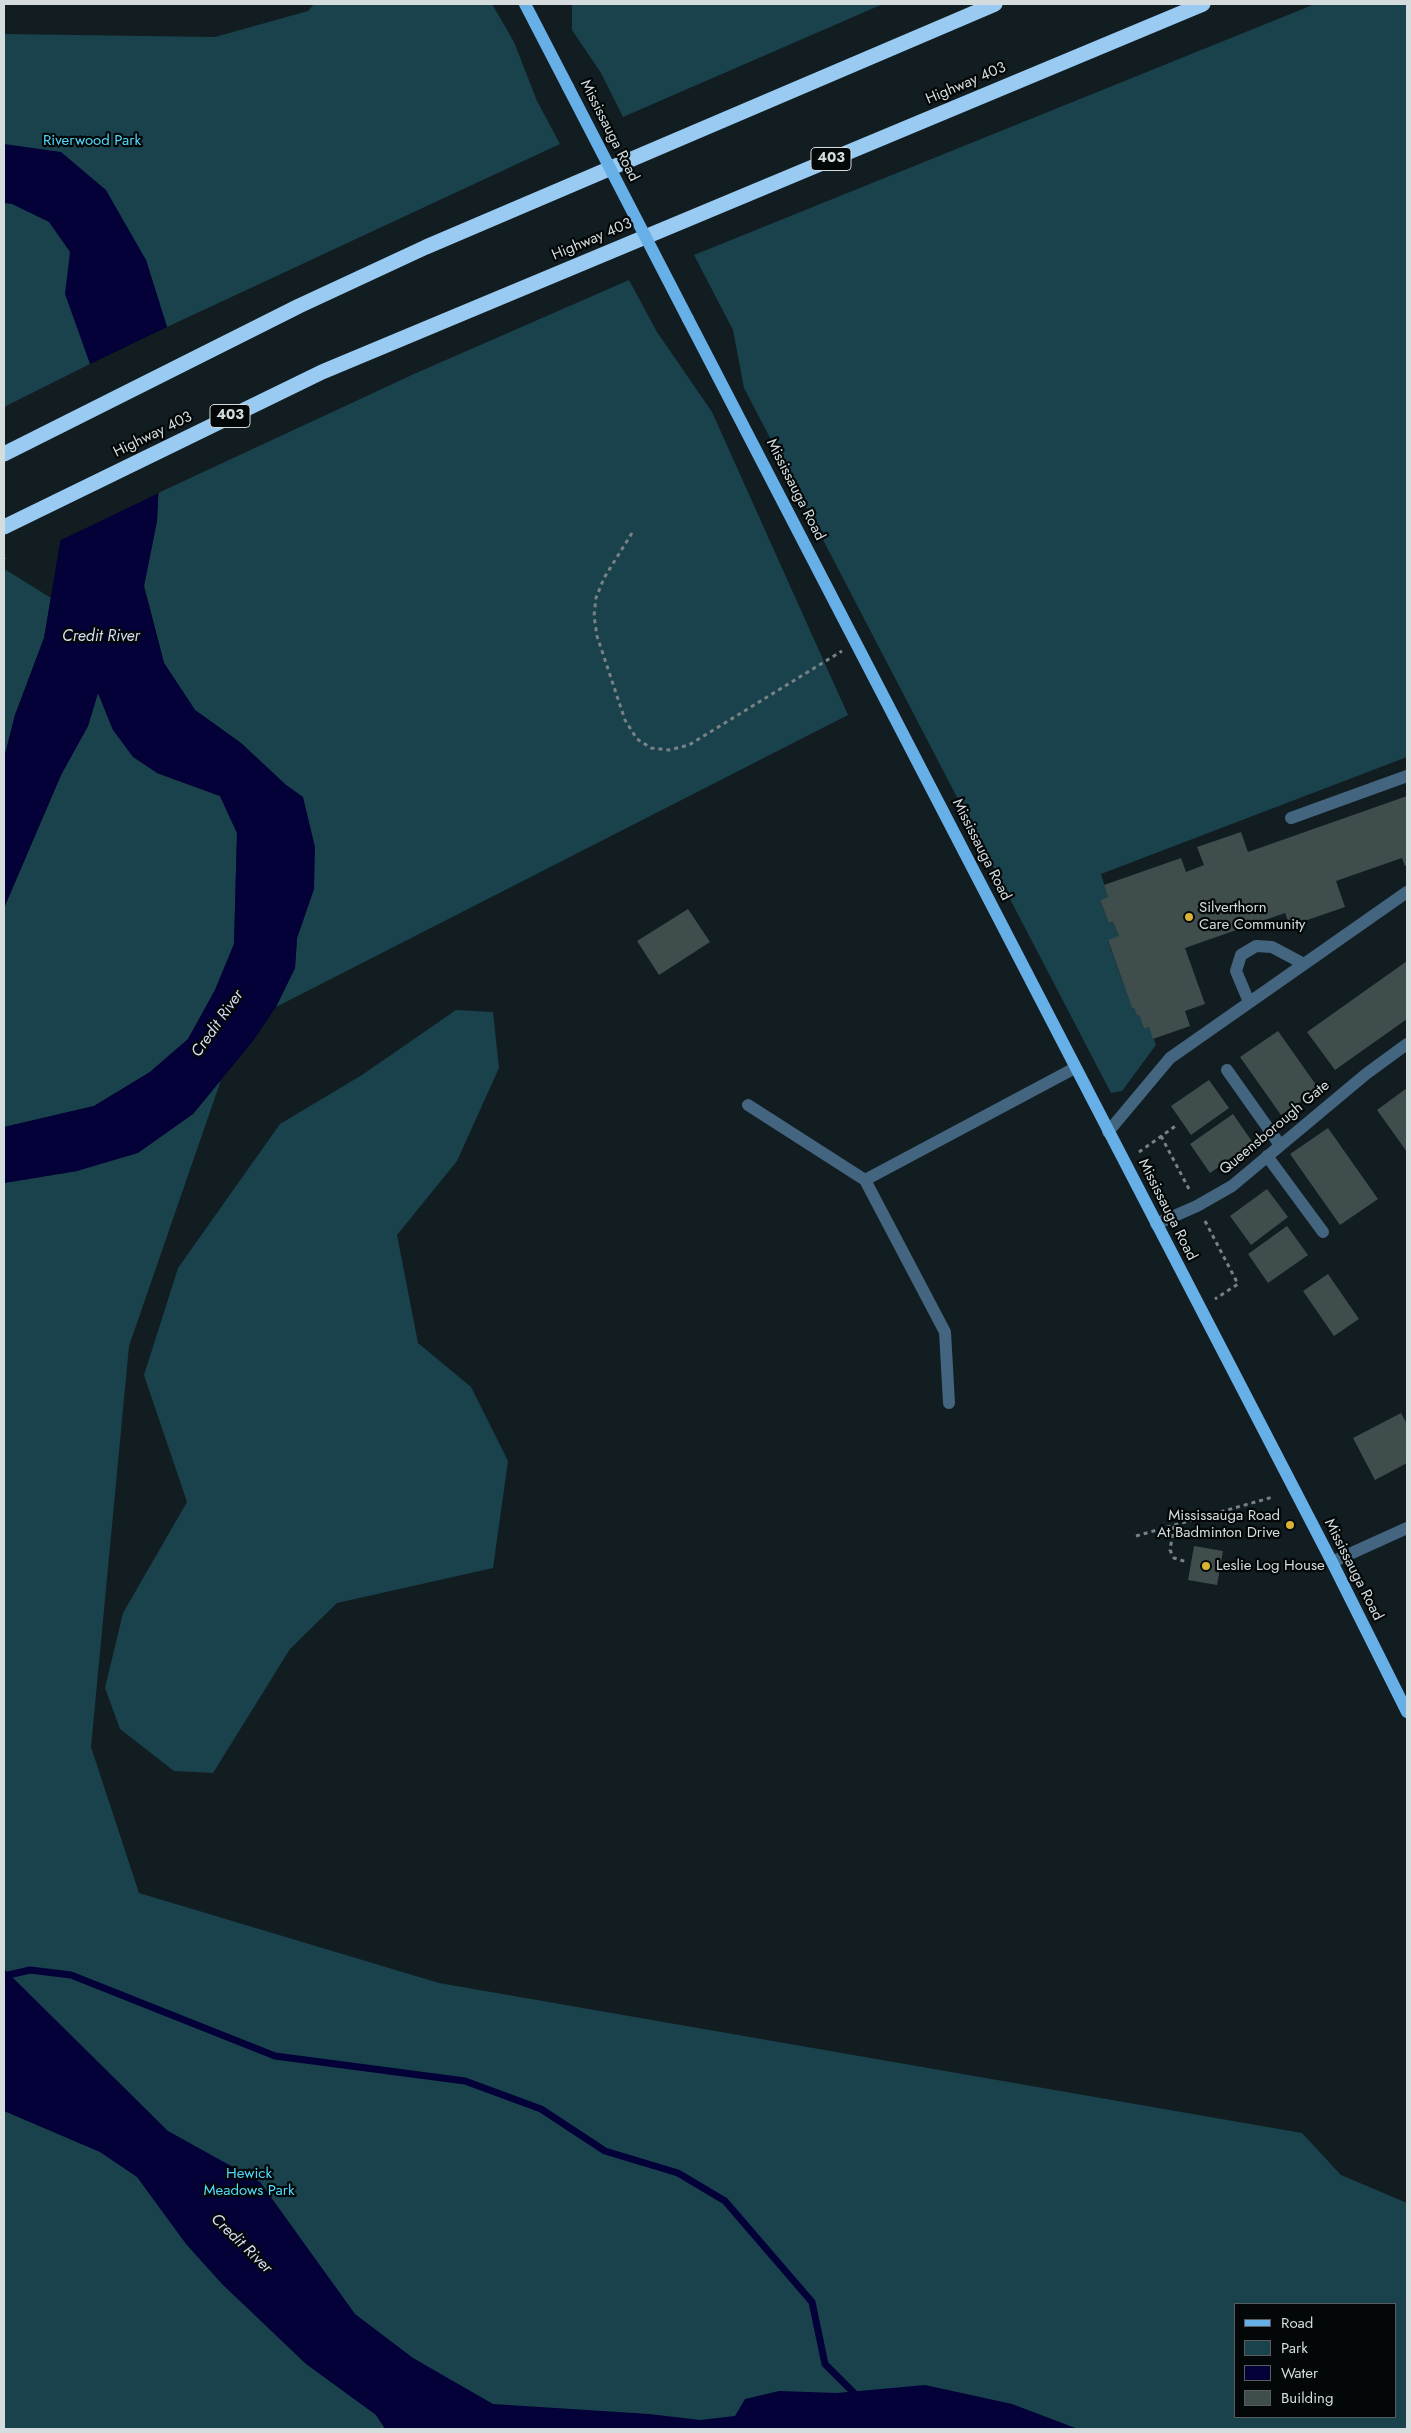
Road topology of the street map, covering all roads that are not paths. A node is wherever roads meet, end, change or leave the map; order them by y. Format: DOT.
graph roads {
  1 [pos="526,4"];
  2 [pos="995,4"];
  3 [pos="1203,4"];
  4 [pos="4,454"];
  5 [pos="4,527"];
  6 [pos="1407,776"];
  7 [pos="1291,818"];
  8 [pos="1407,892"];
  9 [pos="1304,964"];
  10 [pos="1249,1002"];
  11 [pos="1407,1044"];
  12 [pos="1075,1068"];
  13 [pos="1227,1070"];
  14 [pos="748,1105"];
  15 [pos="1108,1132"];
  16 [pos="1280,1145"];
  17 [pos="1267,1156"];
  18 [pos="865,1180"];
  19 [pos="1156,1224"];
  20 [pos="1323,1232"];
  21 [pos="949,1403"];
  22 [pos="1407,1528"];
  23 [pos="1332,1562"];
  24 [pos="1407,1712"];
  1 -- 12 [label="main road, Mississauga Road, bridge"];
  2 -- 4 [label="highway"];
  3 -- 5 [label="highway, Highway 403 / 403"];
  6 -- 7 [label="street"];
  8 -- 9 [label="street"];
  9 -- 10 [label="street"];
  9 -- 10 [label="street"];
  10 -- 15 [label="street"];
  11 -- 16 [label="street, Queensborough Gate"];
  12 -- 15 [label="main road, Mississauga Road"];
  12 -- 18 [label="street"];
  13 -- 16 [label="street"];
  14 -- 18 [label="street"];
  15 -- 19 [label="main road, Mississauga Road"];
  16 -- 17 [label="street, Queensborough Gate"];
  17 -- 19 [label="street, Queensborough Gate"];
  17 -- 20 [label="street"];
  18 -- 21 [label="street"];
  19 -- 23 [label="main road, Mississauga Road"];
  22 -- 23 [label="street"];
  23 -- 24 [label="main road, Mississauga Road"];
}
